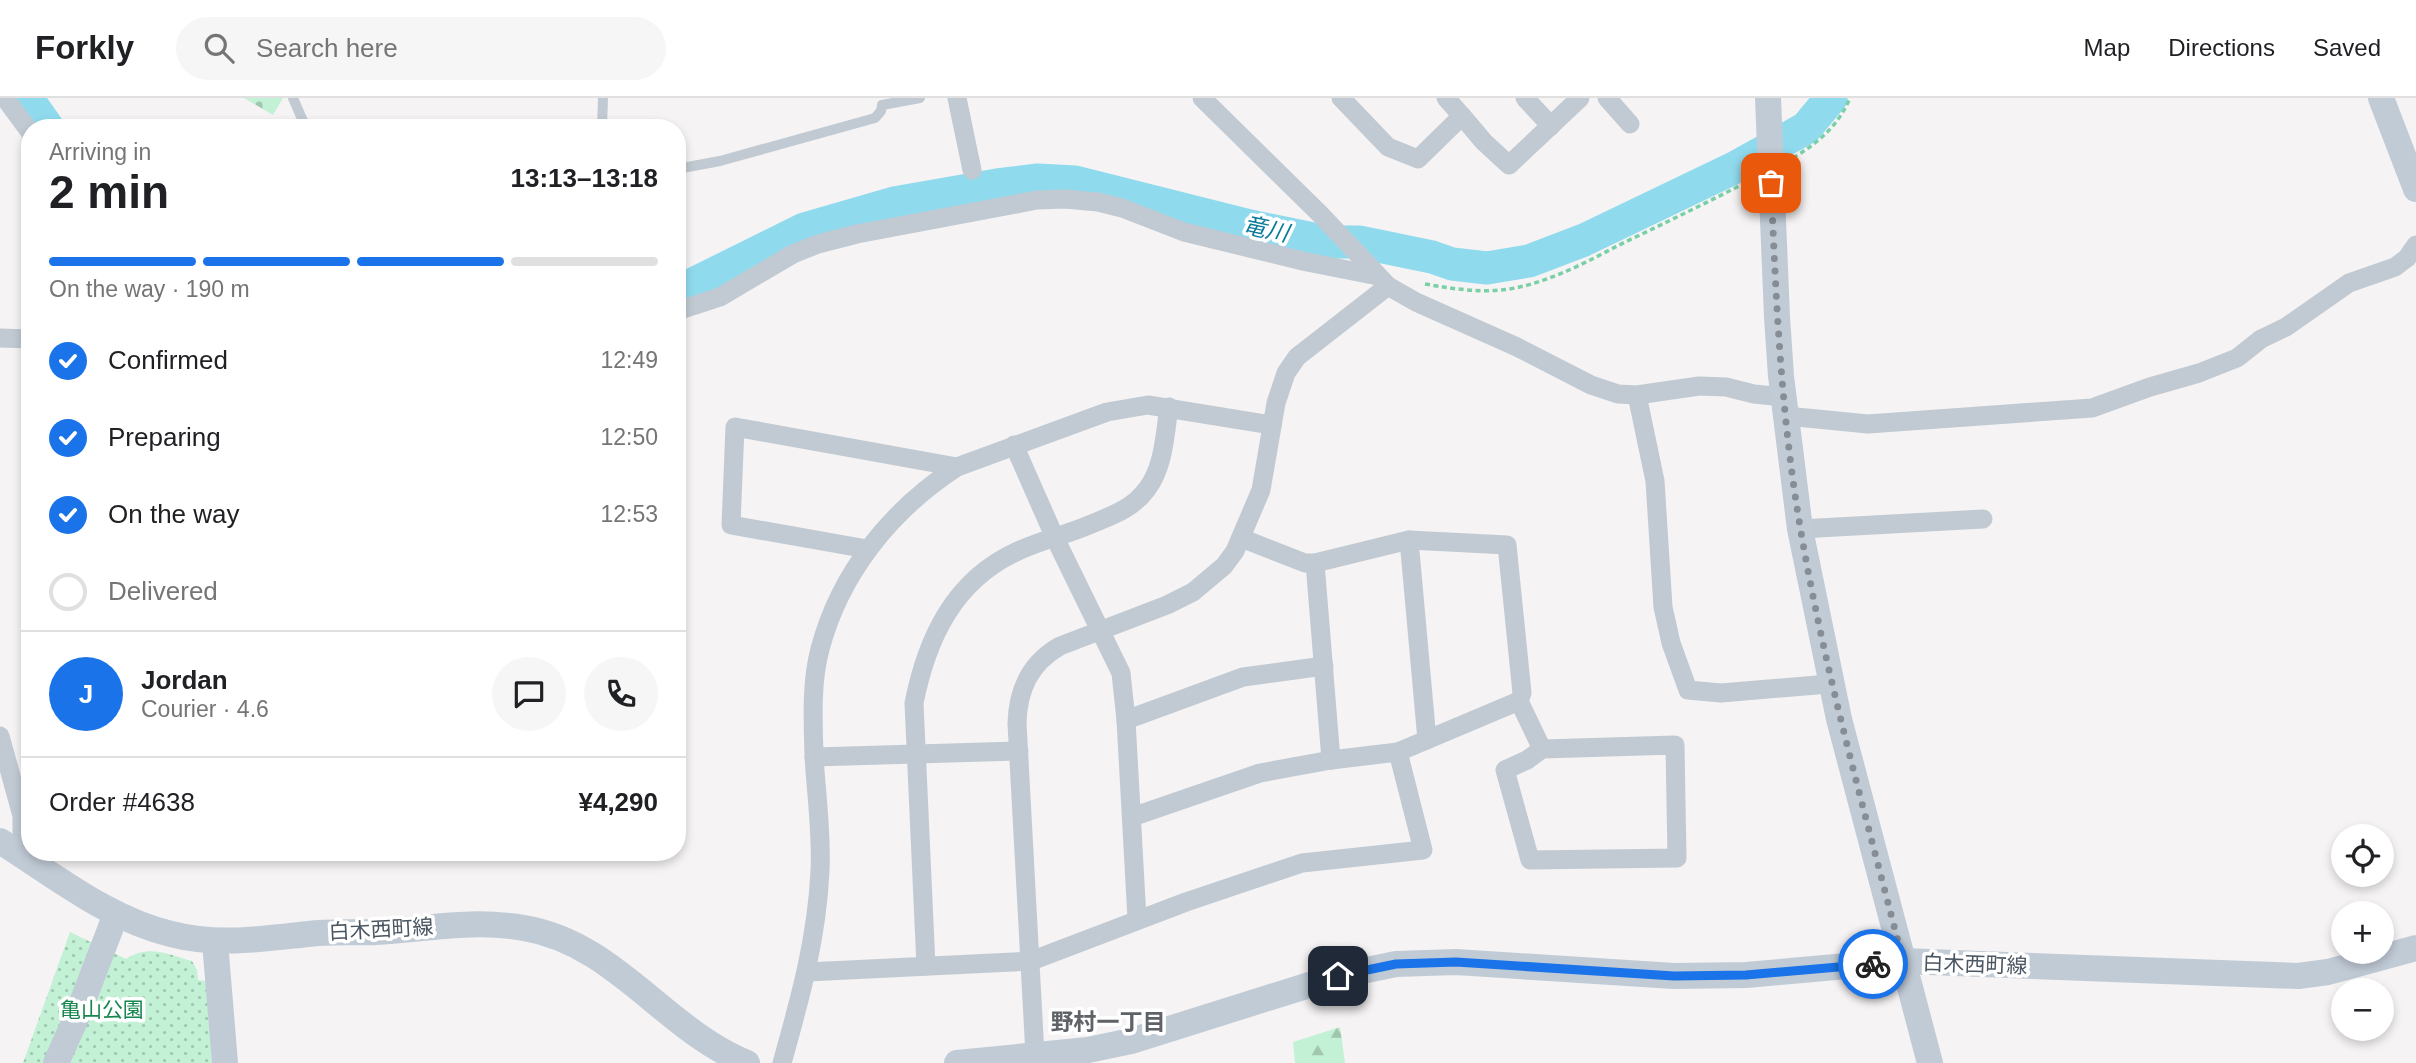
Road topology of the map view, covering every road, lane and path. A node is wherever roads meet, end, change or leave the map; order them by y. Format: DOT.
graph roads {
  1 [pos="5,98"];
  2 [pos="293,98"];
  3 [pos="603,98"];
  4 [pos="920,98"];
  5 [pos="957,98"];
  6 [pos="1202,98"];
  7 [pos="1341,98"];
  8 [pos="1446,98"];
  9 [pos="1525,98"];
  10 [pos="1580,98"];
  11 [pos="1607,98"];
  12 [pos="2381,98"];
  13 [pos="881,101"];
  14 [pos="1768,104"];
  15 [pos="1462,116"];
  16 [pos="302,119"];
  17 [pos="602,119"];
  18 [pos="21,120"];
  19 [pos="1630,124"];
  20 [pos="1551,126"];
  21 [pos="686,167"];
  22 [pos="972,170"];
  23 [pos="2416,189"];
  24 [pos="1699,206"];
  25 [pos="2416,245"];
  26 [pos="1377,275"];
  27 [pos="1415,282"];
  28 [pos="686,308"];
  29 [pos="0,338"];
  30 [pos="21,339"];
  31 [pos="1637,395"];
  32 [pos="1785,406"];
  33 [pos="1169,407"];
  34 [pos="1272,425"];
  35 [pos="1014,445"];
  36 [pos="957,467"];
  37 [pos="1983,519"];
  38 [pos="1800,529"];
  39 [pos="1055,538"];
  40 [pos="1241,538"];
  41 [pos="1409,540"];
  42 [pos="867,549"];
  43 [pos="1315,563"];
  44 [pos="1099,630"];
  45 [pos="1324,666"];
  46 [pos="1817,685"];
  47 [pos="1519,701"];
  48 [pos="1126,720"];
  49 [pos="0,736"];
  50 [pos="1427,740"];
  51 [pos="1542,749"];
  52 [pos="1018,751"];
  53 [pos="1398,752"];
  54 [pos="916,753"];
  55 [pos="814,757"];
  56 [pos="1331,760"];
  57 [pos="21,812"];
  58 [pos="1132,817"];
  59 [pos="21,819"];
  60 [pos="11,848"];
  61 [pos="32,861"];
  62 [pos="116,914"];
  63 [pos="1137,919"];
  64 [pos="215,942"];
  65 [pos="2416,948"];
  66 [pos="1031,961"];
  67 [pos="1903,961"];
  68 [pos="926,966"];
  69 [pos="807,972"];
  70 [pos="1035,1055"];
  71 [pos="56,1063"];
  72 [pos="225,1063"];
  73 [pos="747,1063"];
  74 [pos="782,1063"];
  75 [pos="957,1063"];
  76 [pos="1930,1063"];
  1 -- 18 [label="street"];
  2 -- 16 [label="lane"];
  3 -- 17 [label="lane"];
  4 -- 13 [label="lane"];
  5 -- 22 [label="street"];
  6 -- 26 [label="street"];
  7 -- 15 [label="street"];
  8 -- 15 [label="street"];
  9 -- 20 [label="street"];
  10 -- 20 [label="street"];
  11 -- 19 [label="street"];
  12 -- 23 [label="main road"];
  13 -- 21 [label="lane"];
  14 -- 32 [label="main road"];
  15 -- 20 [label="street"];
  24 -- 27 [label="path"];
  25 -- 32 [label="street"];
  26 -- 28 [label="street"];
  26 -- 31 [label="street"];
  26 -- 34 [label="street"];
  29 -- 30 [label="street"];
  31 -- 32 [label="street"];
  31 -- 46 [label="street"];
  32 -- 38 [label="main road"];
  33 -- 34 [label="street"];
  33 -- 35 [label="street"];
  33 -- 39 [label="street"];
  34 -- 40 [label="street"];
  35 -- 36 [label="street"];
  35 -- 39 [label="street"];
  36 -- 42 [label="street"];
  36 -- 42 [label="street"];
  37 -- 38 [label="street"];
  38 -- 67 [label="main road"];
  39 -- 44 [label="street"];
  39 -- 54 [label="street"];
  40 -- 43 [label="street"];
  40 -- 44 [label="street"];
  41 -- 43 [label="street"];
  41 -- 47 [label="street"];
  41 -- 50 [label="street"];
  42 -- 55 [label="street"];
  43 -- 45 [label="street"];
  44 -- 48 [label="street"];
  44 -- 52 [label="street"];
  45 -- 48 [label="street"];
  45 -- 56 [label="street"];
  47 -- 50 [label="street"];
  47 -- 51 [label="street"];
  48 -- 58 [label="street"];
  49 -- 57 [label="street"];
  50 -- 53 [label="street"];
  51 -- 51 [label="street"];
  52 -- 54 [label="street"];
  52 -- 66 [label="street"];
  53 -- 56 [label="street"];
  53 -- 63 [label="street"];
  54 -- 55 [label="street"];
  54 -- 68 [label="street"];
  55 -- 69 [label="street"];
  56 -- 58 [label="street"];
  58 -- 63 [label="street"];
  59 -- 60 [label="street"];
  61 -- 62 [label="main road, 白木西町線"];
  62 -- 64 [label="main road, 白木西町線"];
  62 -- 71 [label="main road"];
  63 -- 66 [label="street"];
  64 -- 72 [label="main road"];
  64 -- 73 [label="main road, 白木西町線"];
  65 -- 67 [label="main road, 白木西町線"];
  66 -- 68 [label="street"];
  66 -- 70 [label="street"];
  67 -- 70 [label="main road, 白木西町線"];
  67 -- 76 [label="main road"];
  68 -- 69 [label="street"];
  69 -- 74 [label="street"];
  70 -- 75 [label="main road, 白木西町線"];
}
